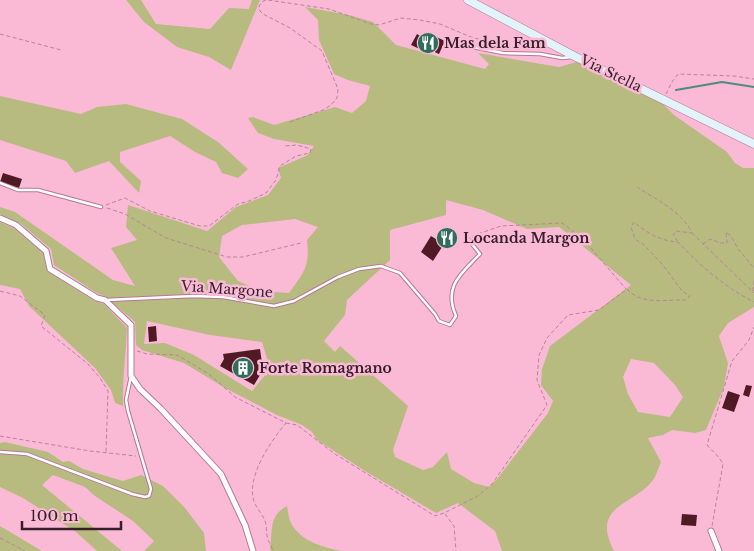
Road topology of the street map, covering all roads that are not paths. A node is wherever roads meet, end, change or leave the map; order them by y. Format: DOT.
graph roads {
  1 [pos="468,0"];
  2 [pos="447,42"];
  3 [pos="576,56"];
  4 [pos="754,144"];
  5 [pos="0,183"];
  6 [pos="101,207"];
  7 [pos="0,218"];
  8 [pos="467,238"];
  9 [pos="105,300"];
  10 [pos="131,376"];
  11 [pos="0,452"];
  12 [pos="711,531"];
  13 [pos="253,551"];
  14 [pos="720,551"];
  1 -- 3 [label="main road, Via Stella"];
  2 -- 3 [label="lane"];
  3 -- 4 [label="main road, Via Stella"];
  5 -- 6 [label="lane"];
  7 -- 9 [label="street, Via Margone"];
  8 -- 9 [label="lane, Via Margone"];
  9 -- 10 [label="street, Via Margone"];
  10 -- 11 [label="lane, Via Margone"];
  10 -- 13 [label="street"];
  12 -- 14 [label="street"];
}
